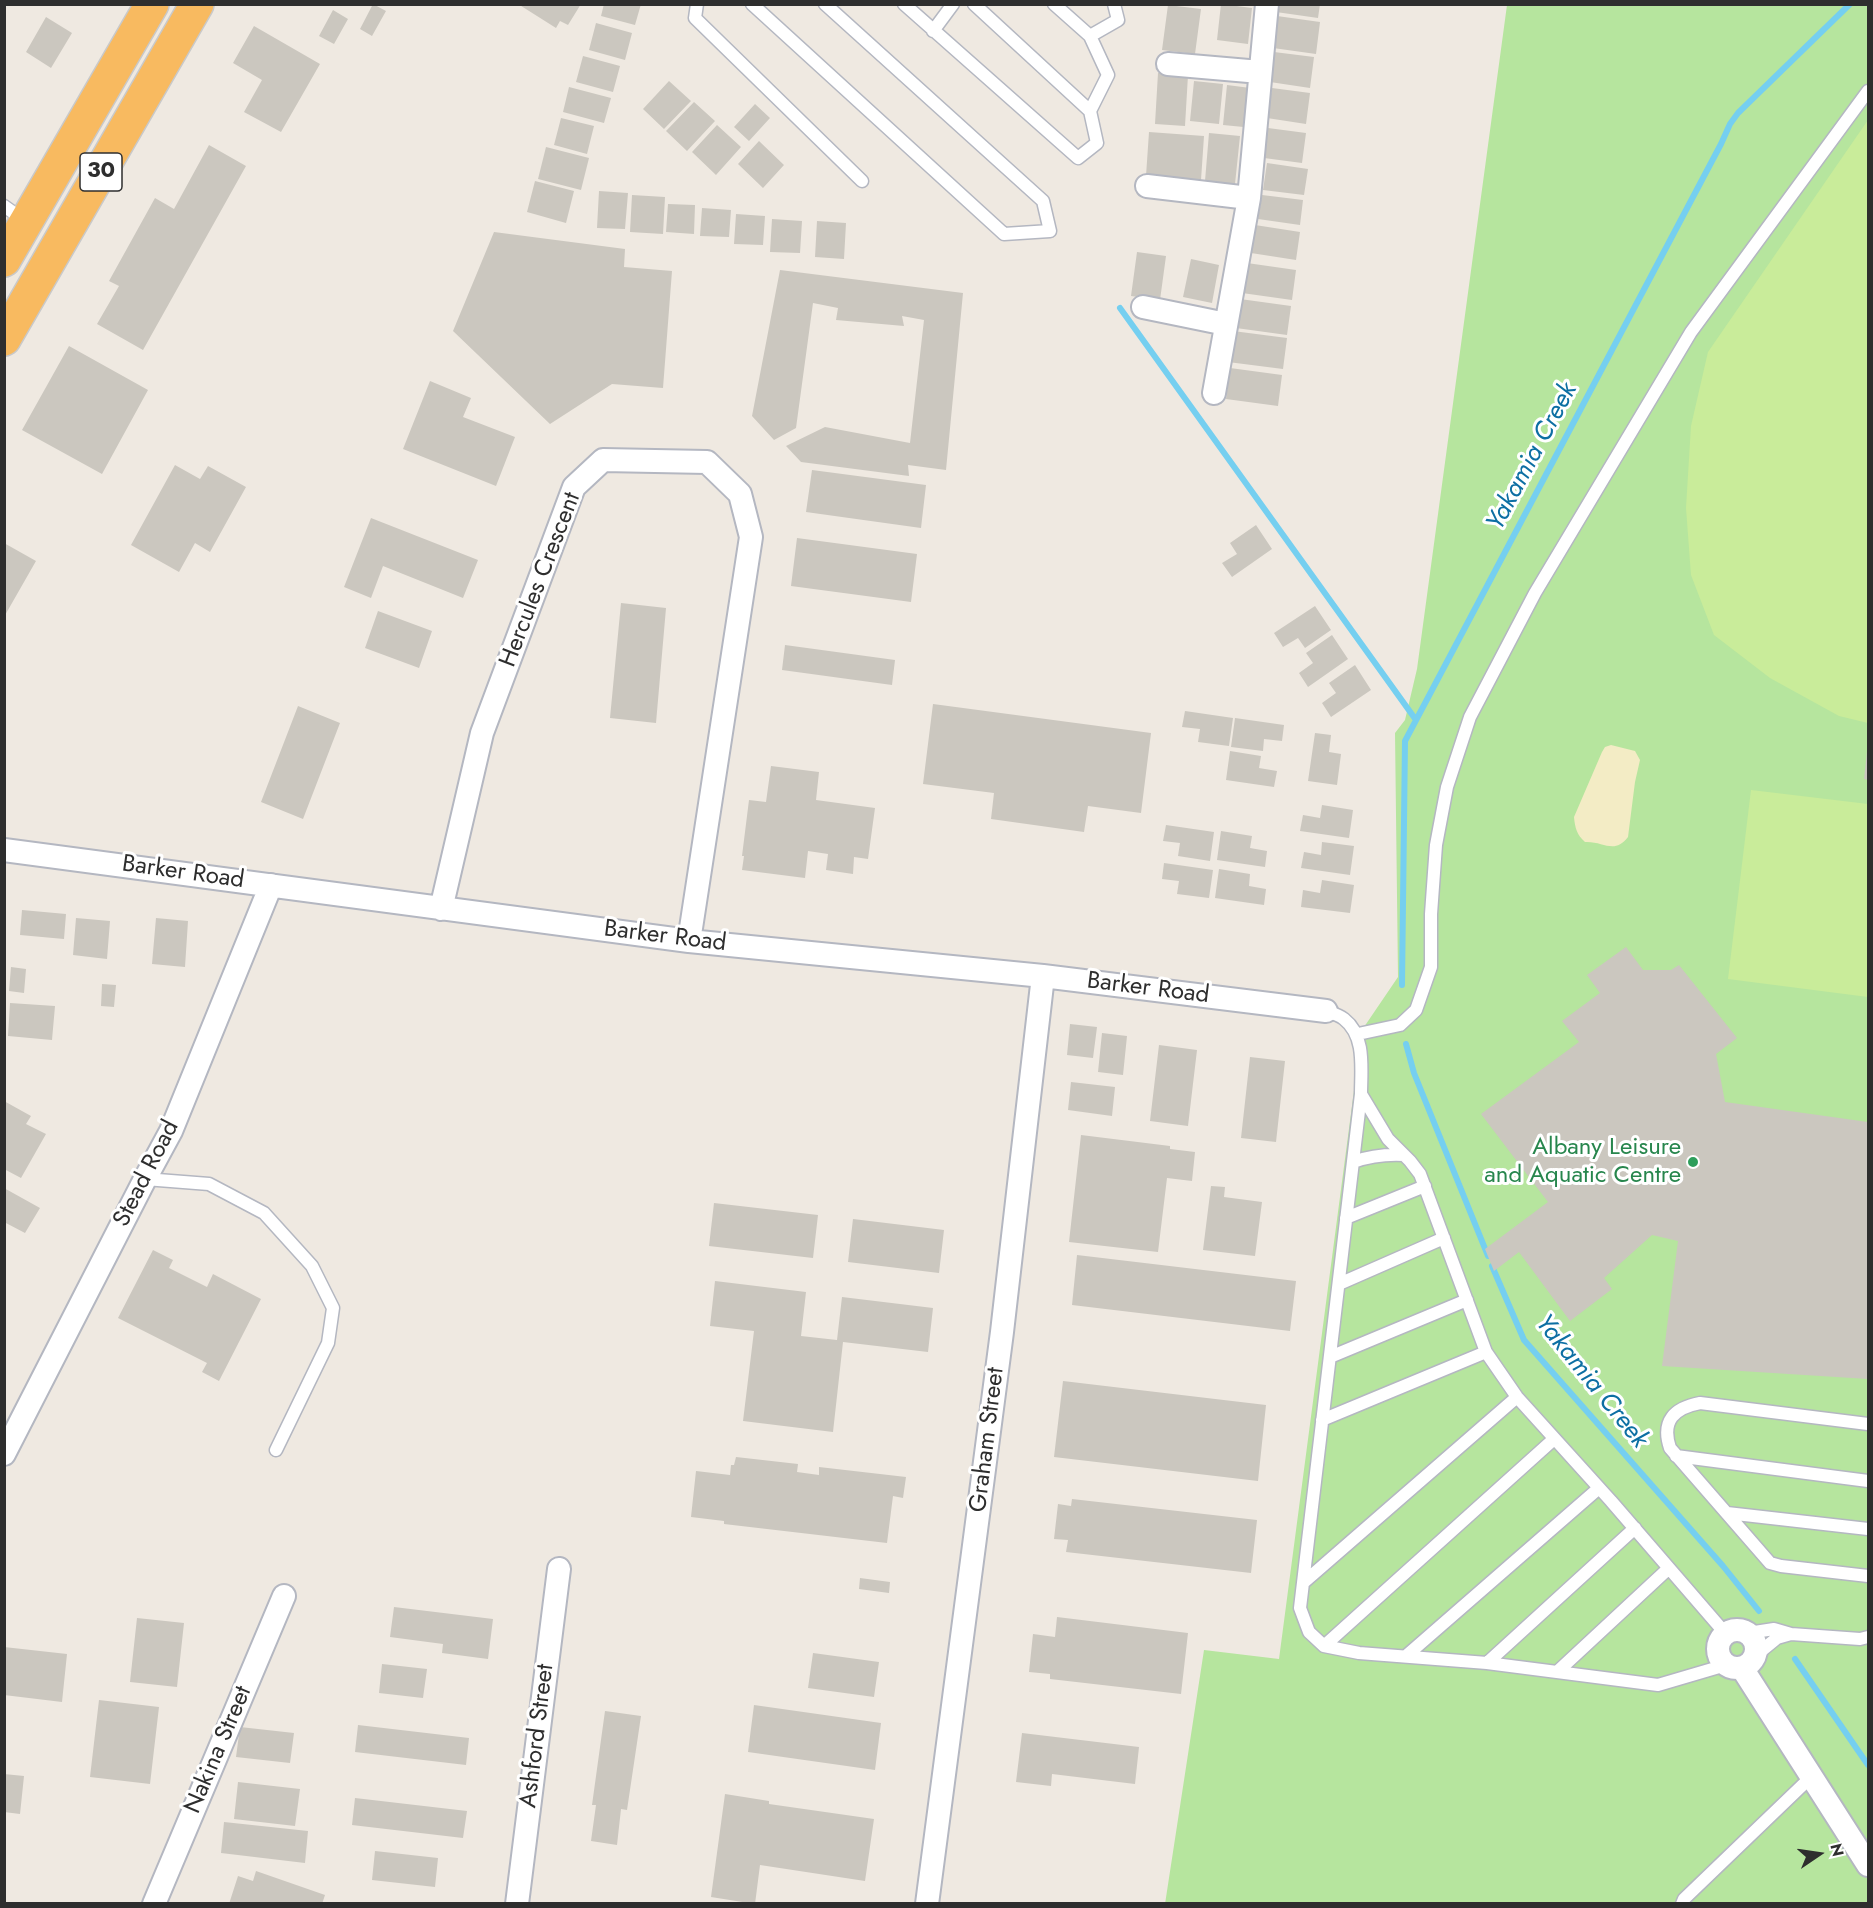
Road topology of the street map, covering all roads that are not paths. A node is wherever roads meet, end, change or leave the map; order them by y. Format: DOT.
graph roads {
  1 [pos="153,4"];
  2 [pos="197,4"];
  3 [pos="697,4"];
  4 [pos="752,4"];
  5 [pos="825,4"];
  6 [pos="904,4"];
  7 [pos="952,4"];
  8 [pos="974,4"];
  9 [pos="1054,4"];
  10 [pos="1114,4"];
  11 [pos="1267,4"];
  12 [pos="933,30"];
  13 [pos="1090,36"];
  14 [pos="1168,64"];
  15 [pos="1260,72"];
  16 [pos="1869,91"];
  17 [pos="1090,111"];
  18 [pos="862,181"];
  19 [pos="1147,186"];
  20 [pos="1249,198"];
  21 [pos="16,214"];
  22 [pos="4,260"];
  23 [pos="1143,307"];
  24 [pos="1226,324"];
  25 [pos="4,339"];
  26 [pos="1214,393"];
  27 [pos="4,850"];
  28 [pos="271,885"];
  29 [pos="441,909"];
  30 [pos="689,941"];
  31 [pos="1044,976"];
  32 [pos="1326,1011"];
  33 [pos="1358,1034"];
  34 [pos="1361,1094"];
  35 [pos="1404,1155"];
  36 [pos="1353,1162"];
  37 [pos="145,1179"];
  38 [pos="1425,1186"];
  39 [pos="1346,1218"];
  40 [pos="1444,1238"];
  41 [pos="1339,1284"];
  42 [pos="1467,1300"];
  43 [pos="1486,1352"];
  44 [pos="1330,1357"];
  45 [pos="1516,1397"];
  46 [pos="1322,1420"];
  47 [pos="1869,1424"];
  48 [pos="1554,1439"];
  49 [pos="276,1450"];
  50 [pos="4,1454"];
  51 [pos="1676,1456"];
  52 [pos="1869,1481"];
  53 [pos="1599,1488"];
  54 [pos="1727,1513"];
  55 [pos="1635,1528"];
  56 [pos="1869,1529"];
  57 [pos="1670,1568"];
  58 [pos="559,1569"];
  59 [pos="1869,1576"];
  60 [pos="1303,1583"];
  61 [pos="284,1596"];
  62 [pos="1725,1633"];
  63 [pos="1748,1633"];
  64 [pos="1791,1634"];
  65 [pos="1869,1637"];
  66 [pos="1324,1646"];
  67 [pos="1406,1656"];
  68 [pos="1487,1663"];
  69 [pos="1741,1663"];
  70 [pos="1557,1672"];
  71 [pos="1811,1777"];
  72 [pos="1869,1865"];
  73 [pos="154,1904"];
  74 [pos="517,1904"];
  75 [pos="927,1904"];
  76 [pos="1682,1904"];
  1 -- 21 [label="highway, 30"];
  2 -- 25 [label="highway, 30"];
  3 -- 18 [label="lane"];
  4 -- 5 [label="lane"];
  6 -- 12 [label="lane"];
  7 -- 12 [label="lane"];
  8 -- 17 [label="lane"];
  9 -- 13 [label="lane"];
  10 -- 13 [label="lane"];
  11 -- 15 [label="street"];
  12 -- 17 [label="lane"];
  13 -- 17 [label="lane"];
  14 -- 15 [label="street"];
  15 -- 20 [label="street"];
  16 -- 33 [label="lane"];
  19 -- 20 [label="street"];
  20 -- 24 [label="street"];
  21 -- 22 [label="highway, 30"];
  23 -- 24 [label="street"];
  24 -- 26 [label="street"];
  27 -- 28 [label="street, Barker Road"];
  28 -- 29 [label="street, Barker Road"];
  28 -- 37 [label="street, Stead Road"];
  29 -- 30 [label="street, Barker Road"];
  29 -- 30 [label="street, Hercules Crescent"];
  30 -- 31 [label="street, Barker Road"];
  31 -- 32 [label="street, Barker Road"];
  31 -- 75 [label="street, Graham Street"];
  32 -- 33 [label="lane"];
  33 -- 34 [label="lane"];
  34 -- 35 [label="lane"];
  34 -- 36 [label="lane"];
  35 -- 36 [label="lane"];
  35 -- 38 [label="lane"];
  36 -- 39 [label="lane"];
  37 -- 49 [label="lane"];
  37 -- 50 [label="street, Stead Road"];
  38 -- 39 [label="lane"];
  38 -- 40 [label="lane"];
  39 -- 41 [label="lane"];
  40 -- 41 [label="lane"];
  40 -- 42 [label="lane"];
  41 -- 44 [label="lane"];
  42 -- 43 [label="lane"];
  42 -- 44 [label="lane"];
  43 -- 45 [label="lane"];
  43 -- 46 [label="lane"];
  44 -- 46 [label="lane"];
  45 -- 48 [label="lane"];
  45 -- 60 [label="lane"];
  46 -- 60 [label="lane"];
  47 -- 51 [label="lane"];
  48 -- 53 [label="lane"];
  48 -- 66 [label="lane"];
  51 -- 52 [label="lane"];
  51 -- 54 [label="lane"];
  53 -- 55 [label="lane"];
  53 -- 67 [label="lane"];
  54 -- 56 [label="lane"];
  54 -- 59 [label="lane"];
  55 -- 57 [label="lane"];
  55 -- 68 [label="lane"];
  57 -- 62 [label="lane"];
  57 -- 70 [label="lane"];
  58 -- 74 [label="street, Ashford Street"];
  60 -- 66 [label="lane"];
  61 -- 73 [label="street, Nakina Street"];
  62 -- 63 [label="street"];
  62 -- 69 [label="street"];
  63 -- 64 [label="lane"];
  63 -- 69 [label="street"];
  64 -- 65 [label="lane"];
  64 -- 69 [label="lane"];
  66 -- 67 [label="lane"];
  67 -- 68 [label="lane"];
  68 -- 70 [label="lane"];
  69 -- 70 [label="lane"];
  69 -- 71 [label="street"];
  71 -- 72 [label="street"];
  71 -- 76 [label="lane"];
}
